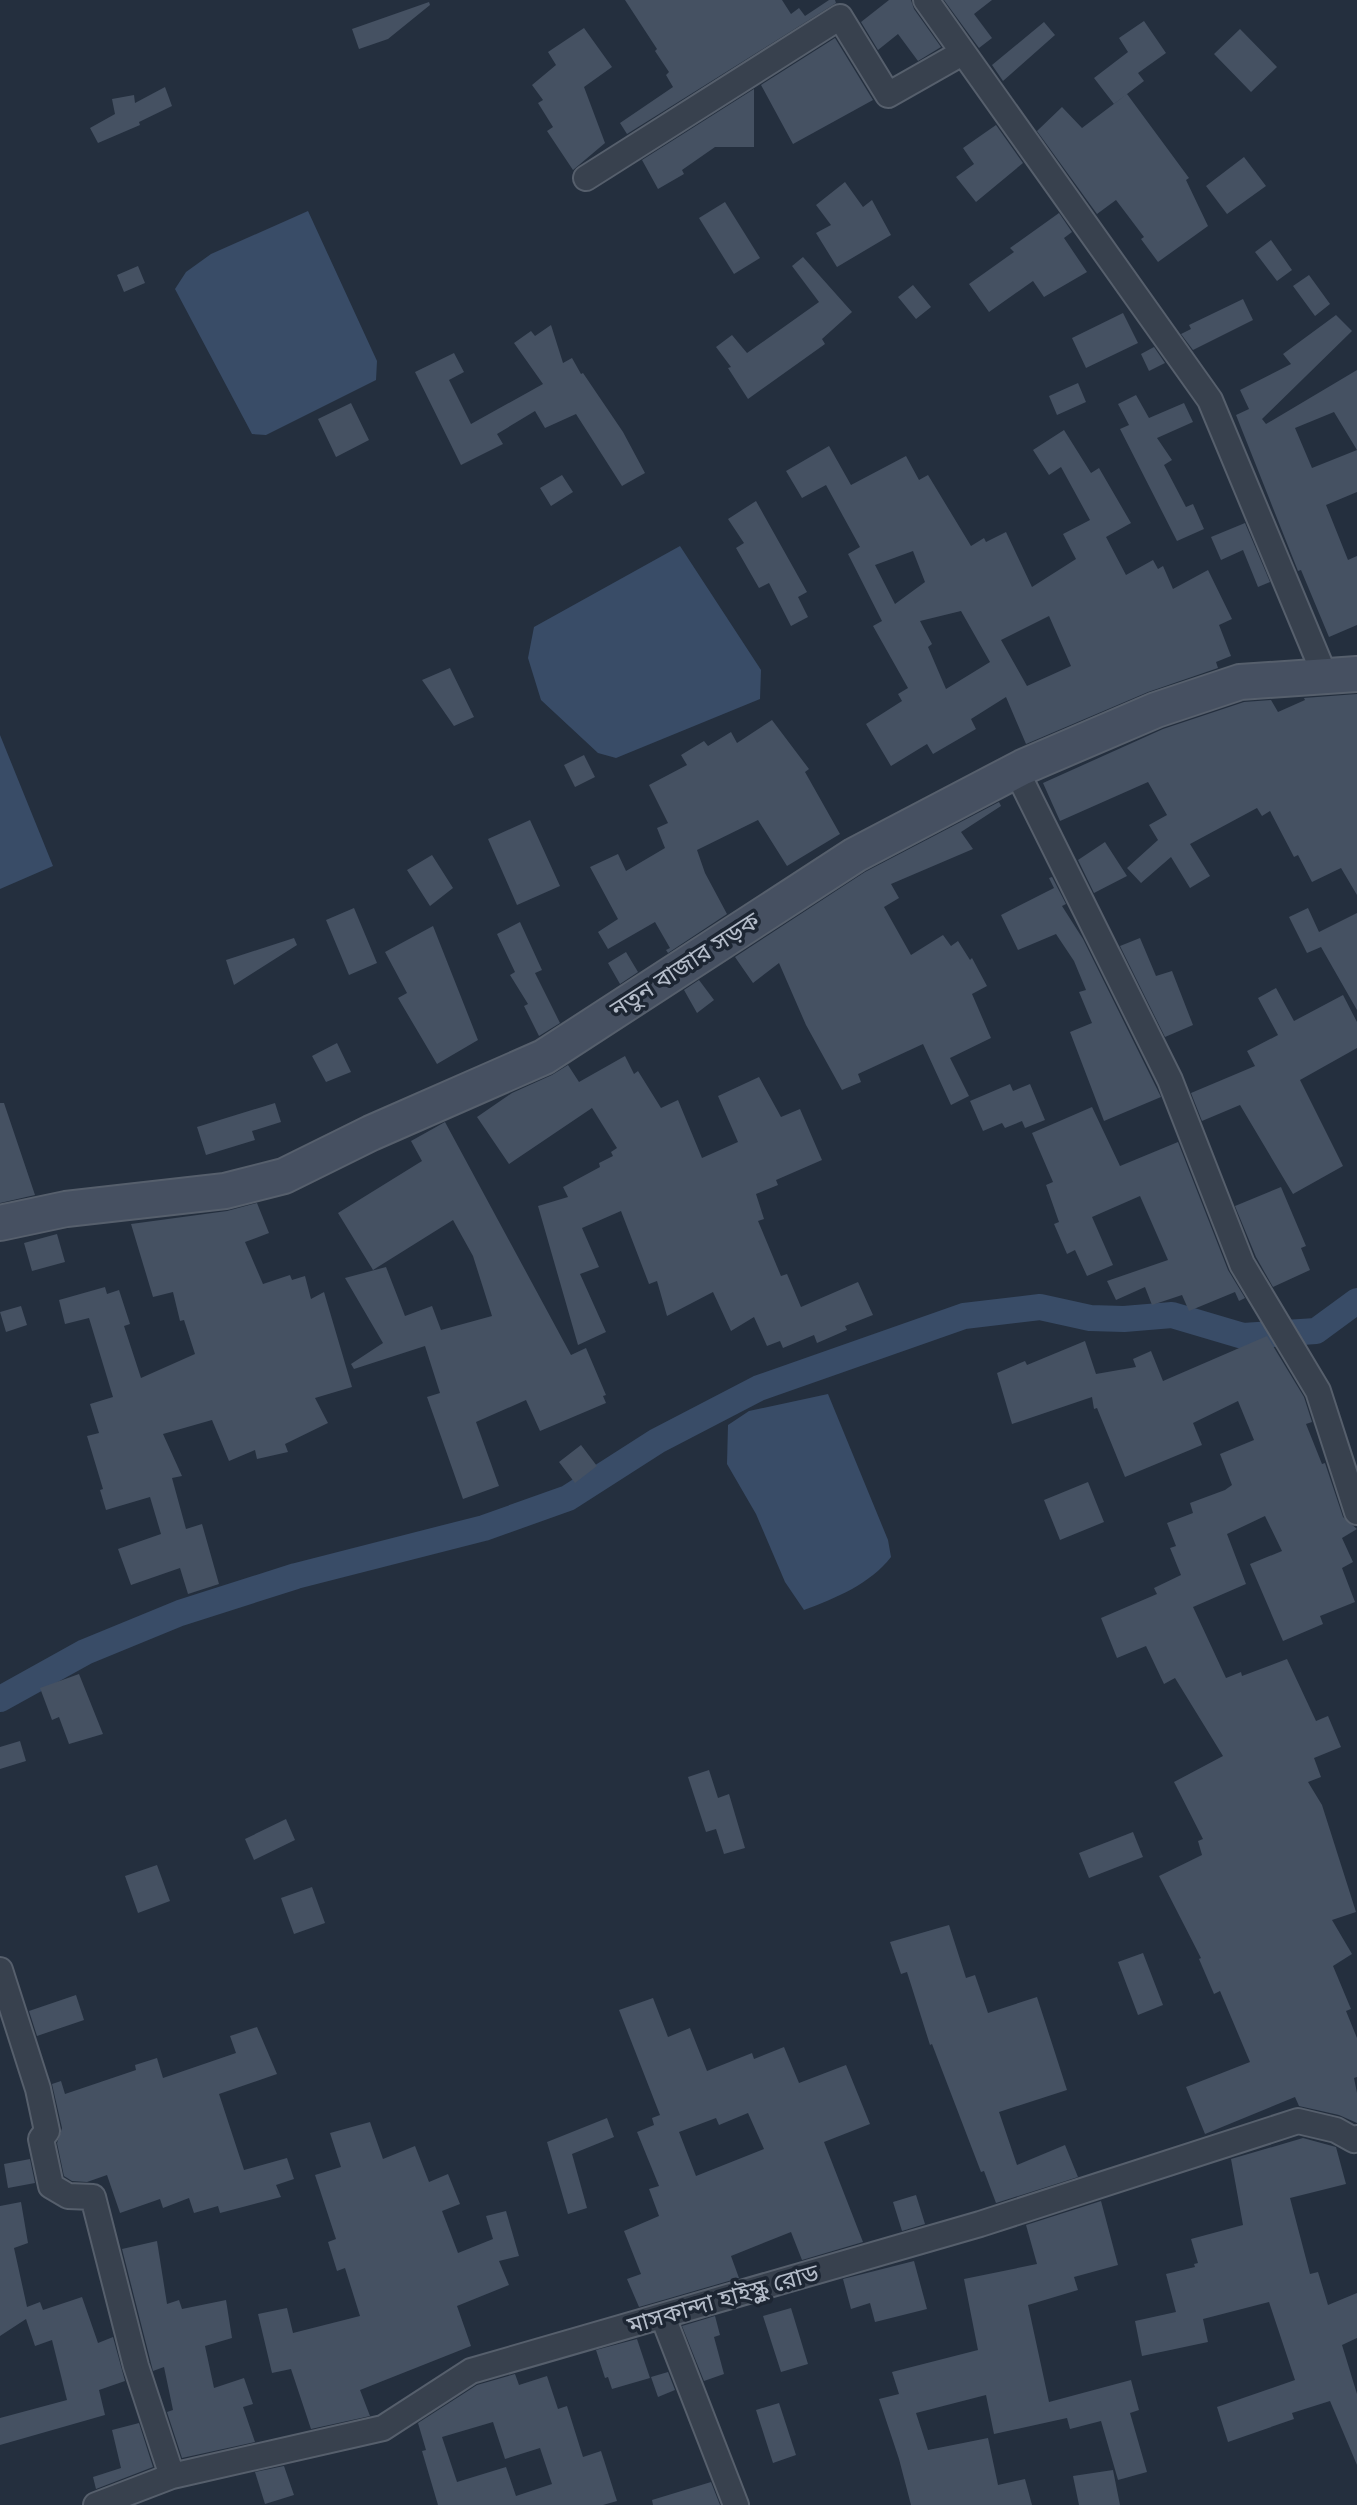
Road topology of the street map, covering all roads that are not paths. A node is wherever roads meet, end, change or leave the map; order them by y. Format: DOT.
graph roads {
  1 [pos="926,0"];
  2 [pos="962,53"];
  3 [pos="586,178"];
  4 [pos="1341,675"];
  5 [pos="1016,770"];
  6 [pos="0,1223"];
  7 [pos="1357,1512"];
  8 [pos="0,1970"];
  9 [pos="1356,2144"];
  10 [pos="663,2317"];
  11 [pos="172,2476"];
  12 [pos="96,2505"];
  13 [pos="736,2505"];
  1 -- 2 [label="street"];
  2 -- 3 [label="street"];
  2 -- 4 [label="street"];
  4 -- 5 [label="street, নতুন বাজার সড়ক"];
  5 -- 6 [label="street, নতুন বাজার সড়ক"];
  5 -- 7 [label="street"];
  8 -- 11 [label="street"];
  9 -- 10 [label="street, মাসকান্দা হাইস্কুল রোড"];
  10 -- 11 [label="street, মাসকান্দা হাইস্কুল রোড"];
  10 -- 13 [label="street"];
  11 -- 12 [label="street, মাসকান্দা হাইস্কুল রোড"];
}
